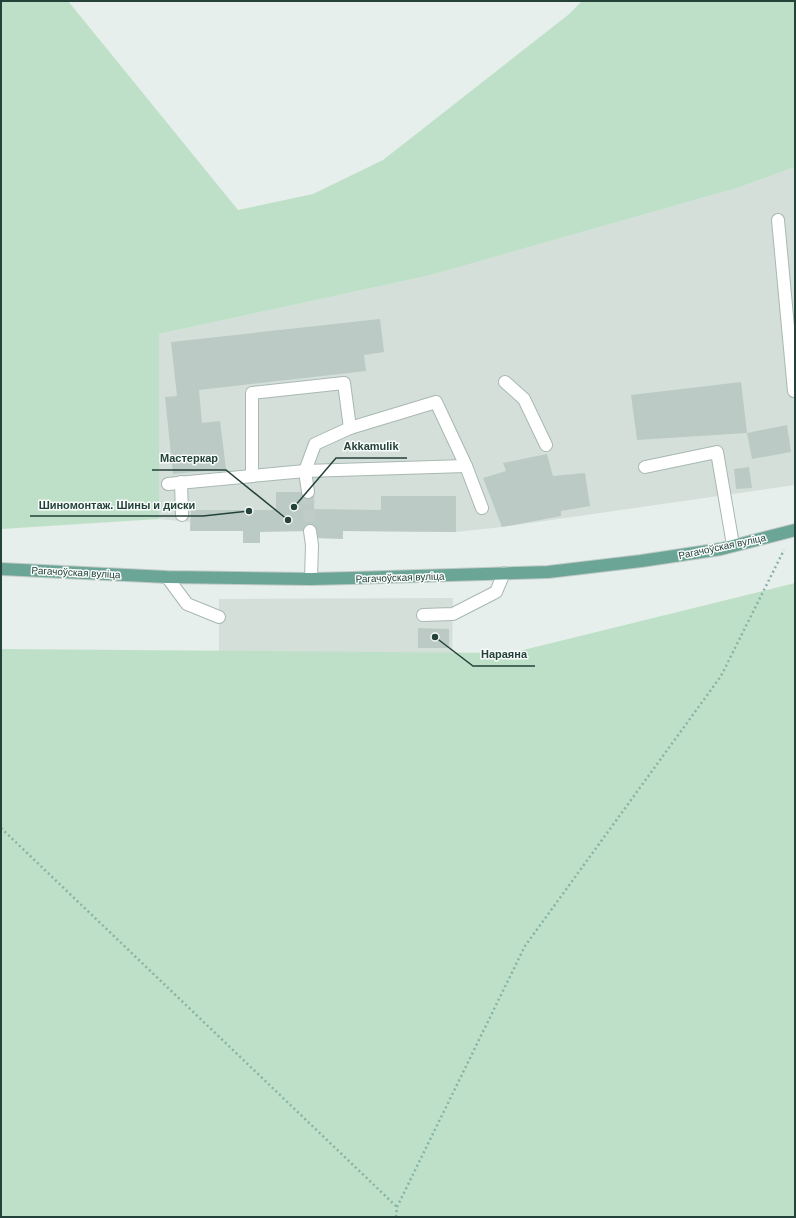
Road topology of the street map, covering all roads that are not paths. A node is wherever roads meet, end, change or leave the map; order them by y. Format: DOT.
graph roads {
  1 [pos="778,220"];
  2 [pos="505,382"];
  3 [pos="795,391"];
  4 [pos="350,428"];
  5 [pos="546,445"];
  6 [pos="466,466"];
  7 [pos="645,467"];
  8 [pos="305,471"];
  9 [pos="252,476"];
  10 [pos="181,482"];
  11 [pos="168,484"];
  12 [pos="308,492"];
  13 [pos="482,508"];
  14 [pos="182,515"];
  15 [pos="795,530"];
  16 [pos="310,531"];
  17 [pos="733,545"];
  18 [pos="1,569"];
  19 [pos="504,573"];
  20 [pos="167,577"];
  21 [pos="310,578"];
  22 [pos="423,615"];
  23 [pos="219,617"];
  1 -- 3 [label="lane"];
  2 -- 5 [label="lane"];
  4 -- 6 [label="lane"];
  4 -- 8 [label="lane"];
  4 -- 9 [label="lane"];
  6 -- 8 [label="lane"];
  6 -- 13 [label="lane"];
  7 -- 17 [label="lane"];
  8 -- 9 [label="lane"];
  8 -- 12 [label="lane"];
  9 -- 10 [label="lane"];
  10 -- 11 [label="lane"];
  10 -- 14 [label="lane"];
  15 -- 17 [label="main road, Рагачоўская вуліца"];
  16 -- 21 [label="lane"];
  17 -- 19 [label="main road, Рагачоўская вуліца"];
  18 -- 20 [label="main road, Рагачоўская вуліца"];
  19 -- 21 [label="main road, Рагачоўская вуліца"];
  19 -- 22 [label="lane"];
  20 -- 21 [label="main road, Рагачоўская вуліца"];
  20 -- 23 [label="lane"];
}
